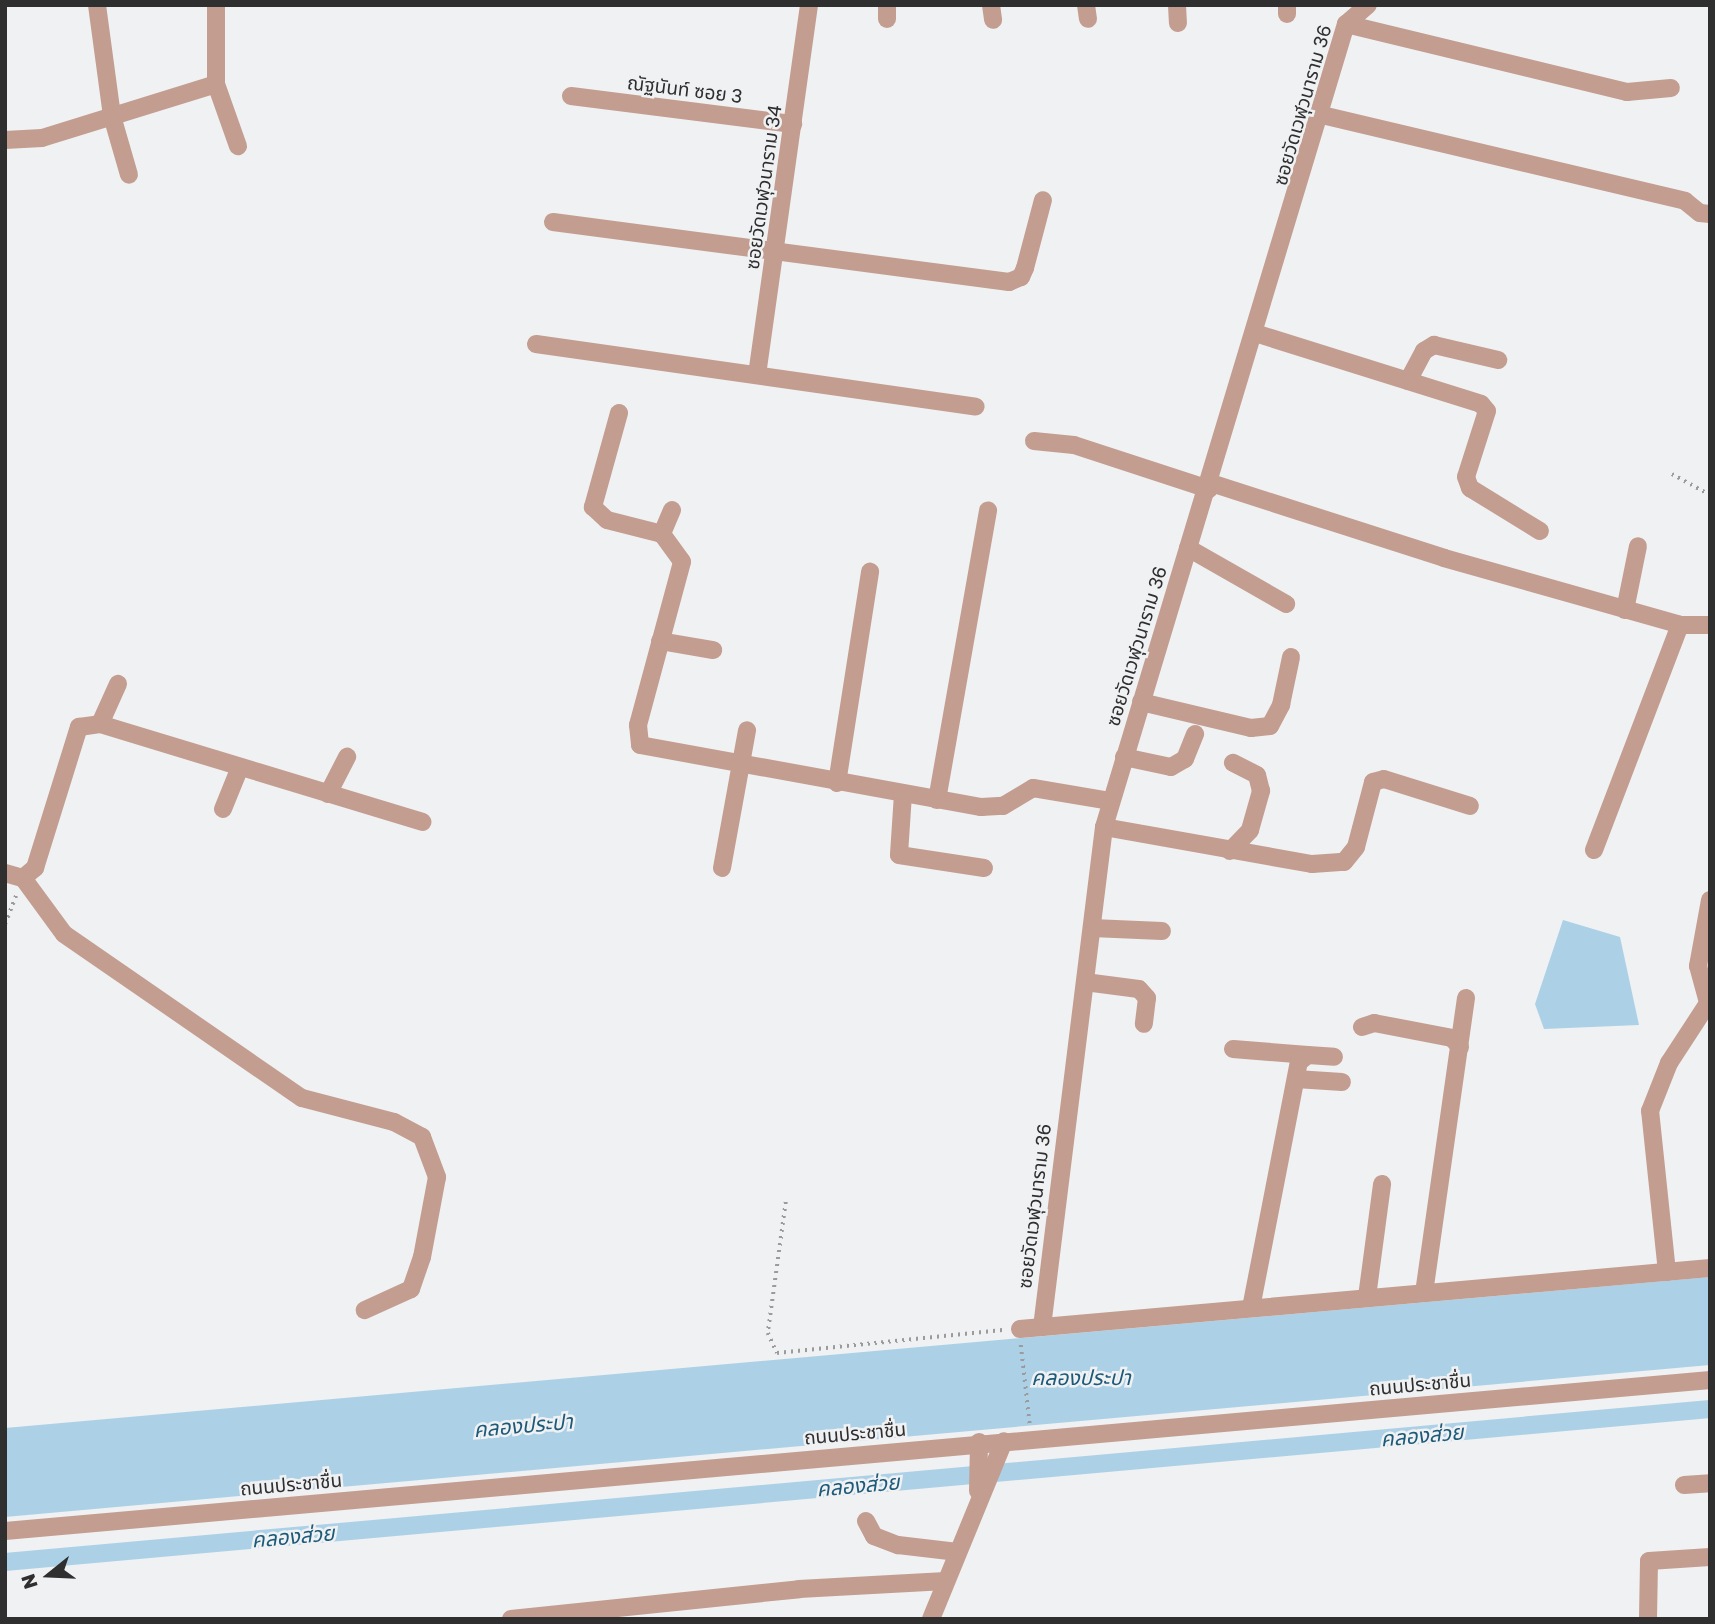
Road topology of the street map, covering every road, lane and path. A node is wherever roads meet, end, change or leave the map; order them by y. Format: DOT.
graph roads {
  1 [pos="97,5"];
  2 [pos="216,5"];
  3 [pos="809,5"];
  4 [pos="1368,5"];
  5 [pos="1346,24"];
  6 [pos="216,84"];
  7 [pos="1671,88"];
  8 [pos="571,96"];
  9 [pos="1322,115"];
  10 [pos="112,116"];
  11 [pos="793,124"];
  12 [pos="5,140"];
  13 [pos="238,146"];
  14 [pos="129,175"];
  15 [pos="1043,200"];
  16 [pos="1710,214"];
  17 [pos="553,222"];
  18 [pos="775,253"];
  19 [pos="1255,333"];
  20 [pos="536,344"];
  21 [pos="1497,360"];
  22 [pos="757,375"];
  23 [pos="1408,381"];
  24 [pos="976,407"];
  25 [pos="619,413"];
  26 [pos="1034,441"];
  27 [pos="1672,474"];
  28 [pos="1210,486"];
  29 [pos="1710,495"];
  30 [pos="672,510"];
  31 [pos="988,510"];
  32 [pos="1540,531"];
  33 [pos="662,534"];
  34 [pos="1638,546"];
  35 [pos="1188,548"];
  36 [pos="870,572"];
  37 [pos="1286,604"];
  38 [pos="1625,610"];
  39 [pos="1680,625"];
  40 [pos="1710,625"];
  41 [pos="660,641"];
  42 [pos="713,650"];
  43 [pos="1291,657"];
  44 [pos="118,684"];
  45 [pos="1141,702"];
  46 [pos="100,724"];
  47 [pos="747,730"];
  48 [pos="1195,734"];
  49 [pos="347,757"];
  50 [pos="1124,757"];
  51 [pos="1233,763"];
  52 [pos="741,766"];
  53 [pos="837,783"];
  54 [pos="328,794"];
  55 [pos="903,794"];
  56 [pos="937,800"];
  57 [pos="1111,801"];
  58 [pos="1470,806"];
  59 [pos="422,822"];
  60 [pos="1104,827"];
  61 [pos="1230,850"];
  62 [pos="1594,850"];
  63 [pos="722,868"];
  64 [pos="984,868"];
  65 [pos="14,875"];
  66 [pos="1710,900"];
  67 [pos="5,923"];
  68 [pos="1092,928"];
  69 [pos="1162,932"];
  70 [pos="1085,982"];
  71 [pos="1466,998"];
  72 [pos="1709,1004"];
  73 [pos="1144,1024"];
  74 [pos="1362,1027"];
  75 [pos="1461,1046"];
  76 [pos="1233,1049"];
  77 [pos="1307,1055"];
  78 [pos="1334,1057"];
  79 [pos="1296,1079"];
  80 [pos="1342,1082"];
  81 [pos="1382,1184"];
  82 [pos="786,1202"];
  83 [pos="1710,1268"];
  84 [pos="1667,1272"];
  85 [pos="1424,1293"];
  86 [pos="1367,1297"];
  87 [pos="1251,1308"];
  88 [pos="365,1310"];
  89 [pos="1042,1327"];
  90 [pos="1020,1331"];
  91 [pos="1710,1380"];
  92 [pos="1031,1434"];
  93 [pos="1004,1441"];
  94 [pos="979,1443"];
  95 [pos="1710,1483"];
  96 [pos="1684,1485"];
  97 [pos="978,1502"];
  98 [pos="866,1521"];
  99 [pos="5,1531"];
  100 [pos="958,1552"];
  101 [pos="1710,1557"];
  102 [pos="946,1581"];
  103 [pos="511,1619"];
  104 [pos="931,1619"];
  105 [pos="1648,1619"];
  1 -- 10 [label="street"];
  2 -- 6 [label="street"];
  3 -- 11 [label="street, ซอยวัดเวฬุวนาราม 34"];
  4 -- 5 [label="street, ซอยวัดเวฬุวนาราม 36"];
  5 -- 7 [label="street"];
  5 -- 9 [label="street, ซอยวัดเวฬุวนาราม 36"];
  6 -- 10 [label="street"];
  6 -- 13 [label="street"];
  8 -- 11 [label="street, ณัฐนันท์ ซอย 3"];
  9 -- 16 [label="street"];
  9 -- 19 [label="street, ซอยวัดเวฬุวนาราม 36"];
  10 -- 12 [label="street"];
  10 -- 14 [label="street"];
  11 -- 18 [label="street, ซอยวัดเวฬุวนาราม 34"];
  15 -- 18 [label="street"];
  17 -- 18 [label="street"];
  18 -- 22 [label="street, ซอยวัดเวฬุวนาราม 34"];
  19 -- 23 [label="street"];
  19 -- 28 [label="street, ซอยวัดเวฬุวนาราม 36"];
  20 -- 22 [label="street"];
  21 -- 23 [label="street"];
  22 -- 24 [label="street"];
  23 -- 32 [label="street"];
  25 -- 33 [label="street"];
  26 -- 28 [label="street"];
  27 -- 29 [label="path"];
  28 -- 35 [label="street, ซอยวัดเวฬุวนาราม 36"];
  28 -- 38 [label="street"];
  30 -- 33 [label="street"];
  31 -- 56 [label="street"];
  33 -- 41 [label="street"];
  34 -- 38 [label="street"];
  35 -- 37 [label="street"];
  35 -- 45 [label="street, ซอยวัดเวฬุวนาราม 36"];
  36 -- 53 [label="street"];
  38 -- 39 [label="street"];
  39 -- 40 [label="street"];
  39 -- 62 [label="street"];
  41 -- 42 [label="street"];
  41 -- 52 [label="street"];
  43 -- 45 [label="street"];
  44 -- 46 [label="street"];
  45 -- 50 [label="street, ซอยวัดเวฬุวนาราม 36"];
  46 -- 54 [label="street"];
  46 -- 65 [label="street"];
  47 -- 52 [label="street"];
  48 -- 50 [label="street"];
  49 -- 54 [label="street"];
  50 -- 57 [label="street, ซอยวัดเวฬุวนาราม 36"];
  51 -- 61 [label="street"];
  52 -- 53 [label="street"];
  52 -- 63 [label="street"];
  53 -- 55 [label="street"];
  54 -- 59 [label="street"];
  55 -- 56 [label="street"];
  55 -- 64 [label="street"];
  56 -- 57 [label="street"];
  57 -- 60 [label="street, ซอยวัดเวฬุวนาราม 36"];
  58 -- 61 [label="street"];
  60 -- 61 [label="street"];
  60 -- 68 [label="street, ซอยวัดเวฬุวนาราม 36"];
  65 -- 67 [label="path"];
  65 -- 88 [label="street"];
  66 -- 72 [label="street"];
  68 -- 69 [label="street"];
  68 -- 70 [label="street, ซอยวัดเวฬุวนาราม 36"];
  70 -- 73 [label="street"];
  70 -- 89 [label="street, ซอยวัดเวฬุวนาราม 36"];
  71 -- 75 [label="street"];
  72 -- 84 [label="street"];
  74 -- 75 [label="street"];
  75 -- 85 [label="street"];
  76 -- 77 [label="street"];
  77 -- 78 [label="street"];
  77 -- 79 [label="street"];
  79 -- 80 [label="street"];
  79 -- 87 [label="street"];
  81 -- 86 [label="street"];
  82 -- 90 [label="path"];
  83 -- 84 [label="street"];
  84 -- 85 [label="street"];
  85 -- 86 [label="street"];
  86 -- 87 [label="street"];
  87 -- 89 [label="street"];
  89 -- 90 [label="street"];
  90 -- 92 [label="path"];
  91 -- 93 [label="street, ถนนประชาชื่น"];
  93 -- 94 [label="street, ถนนประชาชื่น"];
  93 -- 97 [label="street"];
  94 -- 97 [label="street"];
  94 -- 99 [label="street, ถนนประชาชื่น"];
  95 -- 96 [label="street"];
  97 -- 100 [label="street"];
  98 -- 100 [label="street"];
  100 -- 102 [label="street"];
  101 -- 105 [label="street"];
  102 -- 103 [label="street"];
  102 -- 104 [label="street"];
}
